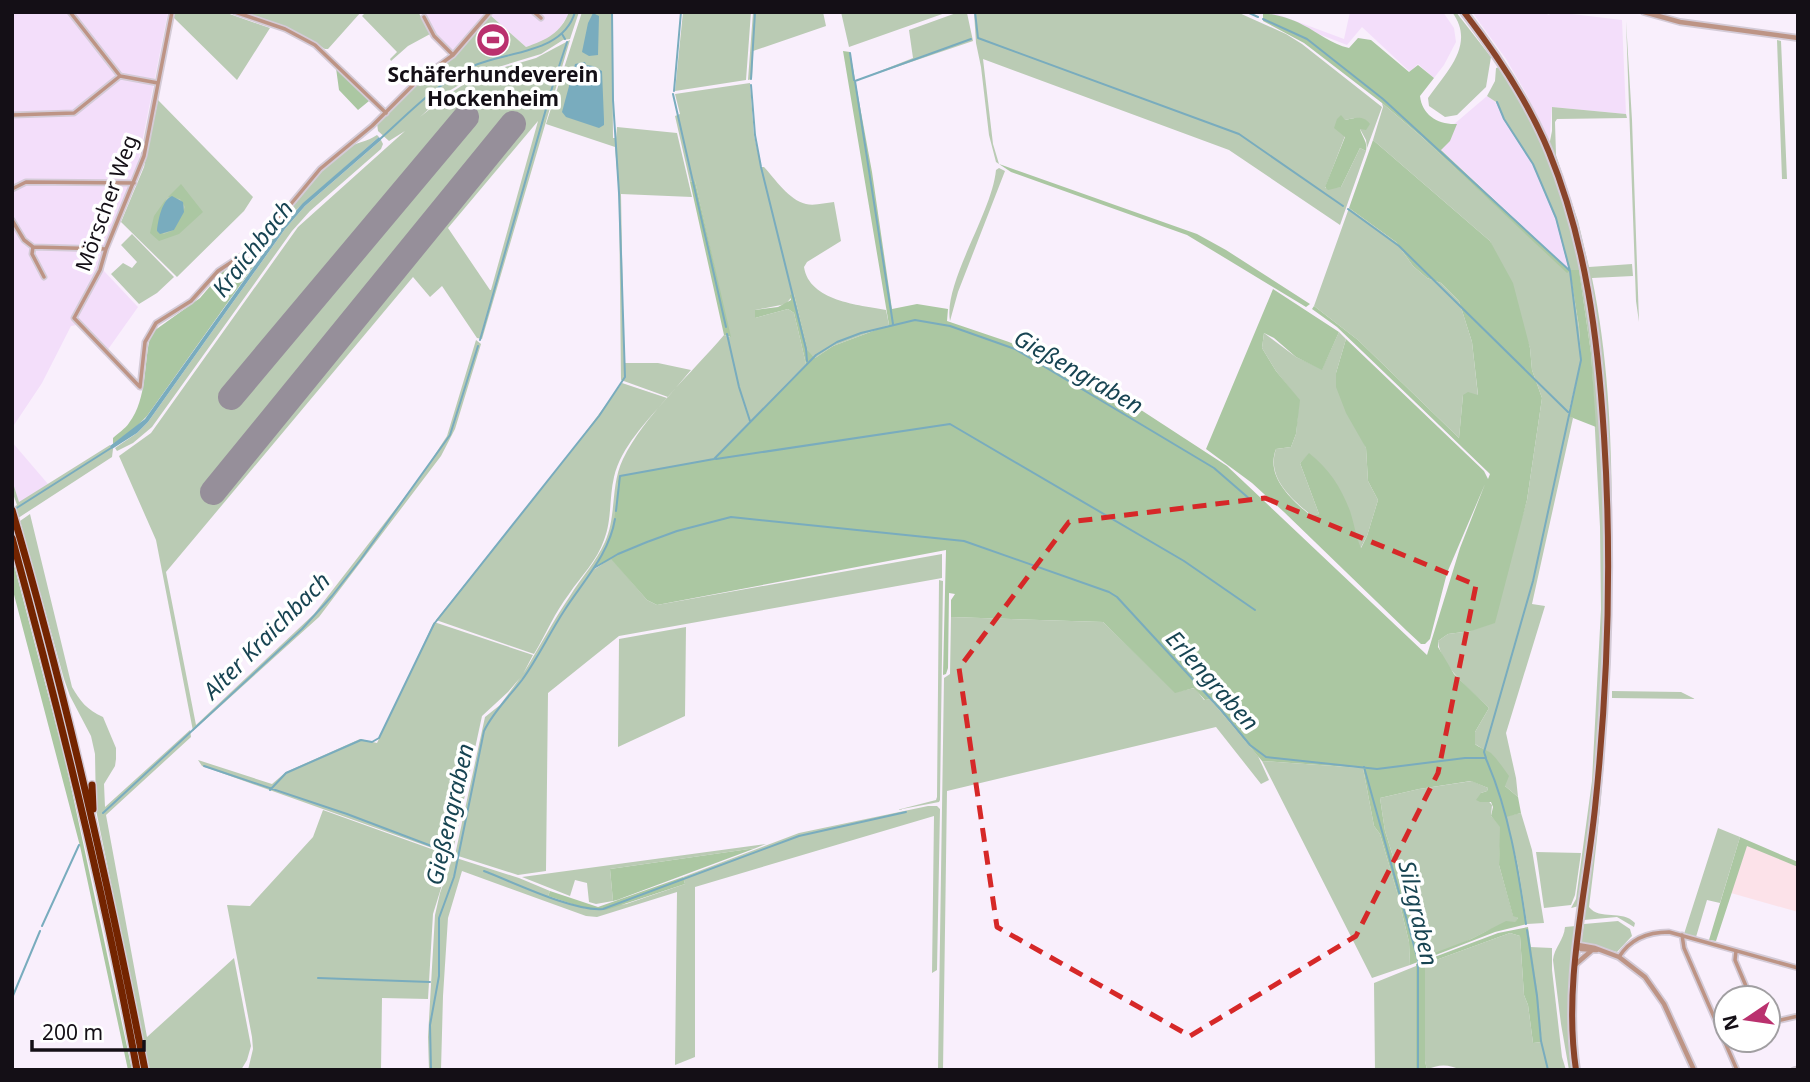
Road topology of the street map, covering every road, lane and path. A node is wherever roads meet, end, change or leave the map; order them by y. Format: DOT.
graph roads {
  1 [pos="70,12"];
  2 [pos="172,12"];
  3 [pos="235,12"];
  4 [pos="490,12"];
  5 [pos="534,12"];
  6 [pos="1464,12"];
  7 [pos="1644,12"];
  8 [pos="424,17"];
  9 [pos="541,18"];
  10 [pos="1798,38"];
  11 [pos="453,55"];
  12 [pos="120,76"];
  13 [pos="158,83"];
  14 [pos="386,113"];
  15 [pos="12,115"];
  16 [pos="134,183"];
  17 [pos="12,189"];
  18 [pos="12,220"];
  19 [pos="33,247"];
  20 [pos="106,249"];
  21 [pos="44,277"];
  22 [pos="12,510"];
  23 [pos="12,538"];
  24 [pos="58,677"];
  25 [pos="69,702"];
  26 [pos="92,785"];
  27 [pos="93,823"];
  28 [pos="1682,935"];
  29 [pos="1578,945"];
  30 [pos="1598,950"];
  31 [pos="1736,950"];
  32 [pos="1591,951"];
  33 [pos="1619,957"];
  34 [pos="1576,964"];
  35 [pos="1798,968"];
  36 [pos="1745,984"];
  37 [pos="1712,1015"];
  38 [pos="1729,1054"];
  39 [pos="138,1070"];
  40 [pos="145,1070"];
  41 [pos="1576,1070"];
  42 [pos="1694,1070"];
  43 [pos="1737,1070"];
  1 -- 12 [label="street"];
  2 -- 13 [label="street, Mörscher Weg"];
  3 -- 14 [label="street"];
  4 -- 11 [label="street"];
  5 -- 9 [label="street"];
  6 -- 29 [label="main road"];
  7 -- 10 [label="street"];
  8 -- 11 [label="street"];
  11 -- 14 [label="street"];
  12 -- 13 [label="street"];
  12 -- 15 [label="street"];
  13 -- 16 [label="street, Mörscher Weg"];
  14 -- 20 [label="street, Mörscher Weg"];
  16 -- 17 [label="street"];
  16 -- 20 [label="street, Mörscher Weg"];
  18 -- 19 [label="street"];
  19 -- 20 [label="street"];
  19 -- 21 [label="street"];
  22 -- 24 [label="highway"];
  23 -- 39 [label="highway"];
  24 -- 25 [label="highway"];
  24 -- 27 [label="highway"];
  26 -- 27 [label="highway"];
  27 -- 40 [label="highway"];
  28 -- 31 [label="street"];
  28 -- 33 [label="street"];
  28 -- 37 [label="street"];
  29 -- 30 [label="street"];
  29 -- 32 [label="street"];
  29 -- 34 [label="main road"];
  30 -- 32 [label="street"];
  30 -- 33 [label="street"];
  31 -- 35 [label="street"];
  31 -- 36 [label="street"];
  32 -- 34 [label="street"];
  33 -- 42 [label="street"];
  34 -- 41 [label="main road"];
  38 -- 43 [label="street"];
}
